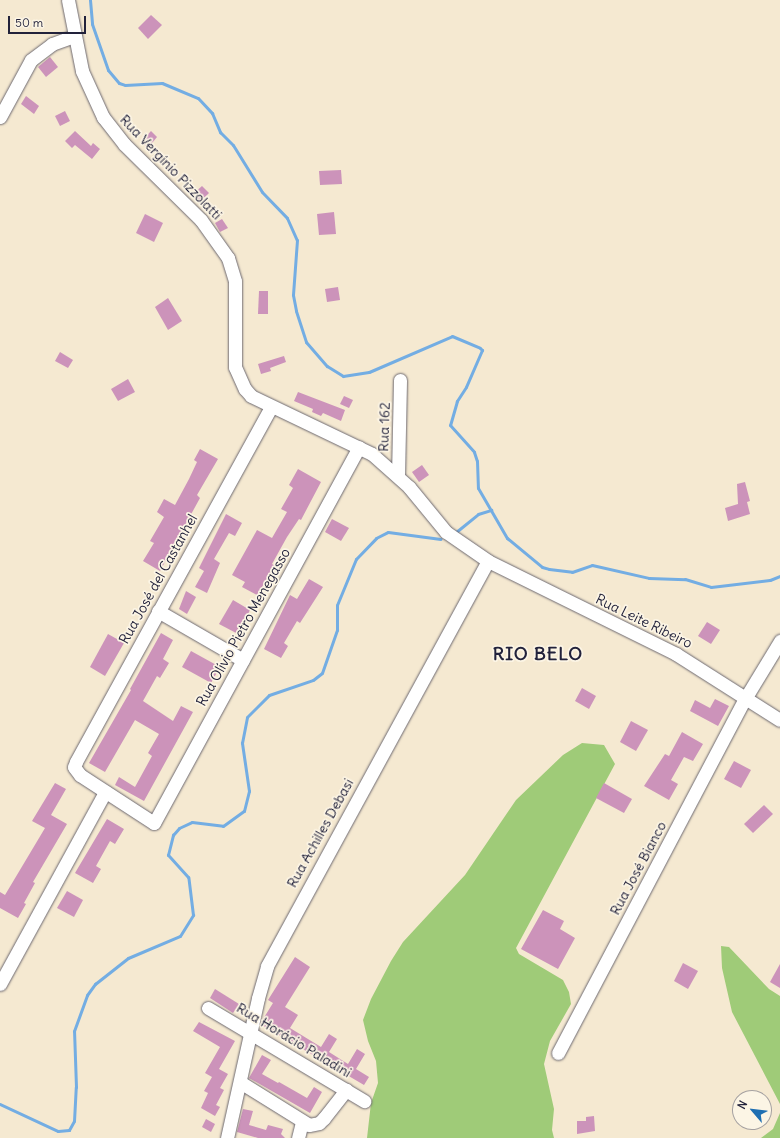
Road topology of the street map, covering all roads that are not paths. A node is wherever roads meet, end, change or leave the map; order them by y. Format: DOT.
graph roads {
  1 [pos="68,0"];
  2 [pos="74,36"];
  3 [pos="0,117"];
  4 [pos="400,380"];
  5 [pos="270,407"];
  6 [pos="360,447"];
  7 [pos="398,476"];
  8 [pos="488,561"];
  9 [pos="158,611"];
  10 [pos="780,641"];
  11 [pos="243,660"];
  12 [pos="746,697"];
  13 [pos="780,720"];
  14 [pos="105,792"];
  15 [pos="0,984"];
  16 [pos="208,1008"];
  17 [pos="250,1033"];
  18 [pos="558,1054"];
  19 [pos="240,1082"];
  20 [pos="346,1090"];
  21 [pos="364,1101"];
  22 [pos="302,1122"];
  23 [pos="227,1138"];
  24 [pos="298,1138"];
  1 -- 2 [label="street, Rua Vergínio Pizzolatti"];
  2 -- 3 [label="street"];
  2 -- 5 [label="street, Rua Vergínio Pizzolatti"];
  4 -- 7 [label="street, Rua 162"];
  5 -- 6 [label="street, Rua Vergínio Pizzolatti"];
  5 -- 9 [label="street, Rua José del Castanhel"];
  6 -- 7 [label="street, Rua Vergínio Pizzolatti"];
  6 -- 11 [label="street, Rua Olívio Pietro Menegasso"];
  7 -- 8 [label="street, Rua Vergínio Pizzolatti"];
  8 -- 12 [label="street, Rua Leite Ribeiro"];
  8 -- 17 [label="street, Rua Achilles Debasi"];
  9 -- 11 [label="street"];
  9 -- 14 [label="street, Rua José del Castanhel"];
  10 -- 12 [label="street, Rua José Bianco"];
  11 -- 14 [label="street, Rua Olívio Pietro Menegasso"];
  12 -- 13 [label="street, Rua Leite Ribeiro"];
  12 -- 18 [label="street, Rua José Bianco"];
  14 -- 15 [label="street"];
  16 -- 17 [label="street, Rua Horácio Paladini"];
  17 -- 19 [label="street, Rua Achilles Debasi"];
  17 -- 20 [label="street, Rua Horácio Paladini"];
  19 -- 22 [label="street"];
  19 -- 23 [label="street, Rua Achilles Debasi"];
  20 -- 21 [label="street, Rua Horácio Paladini"];
  20 -- 22 [label="street"];
  22 -- 24 [label="street"];
}
